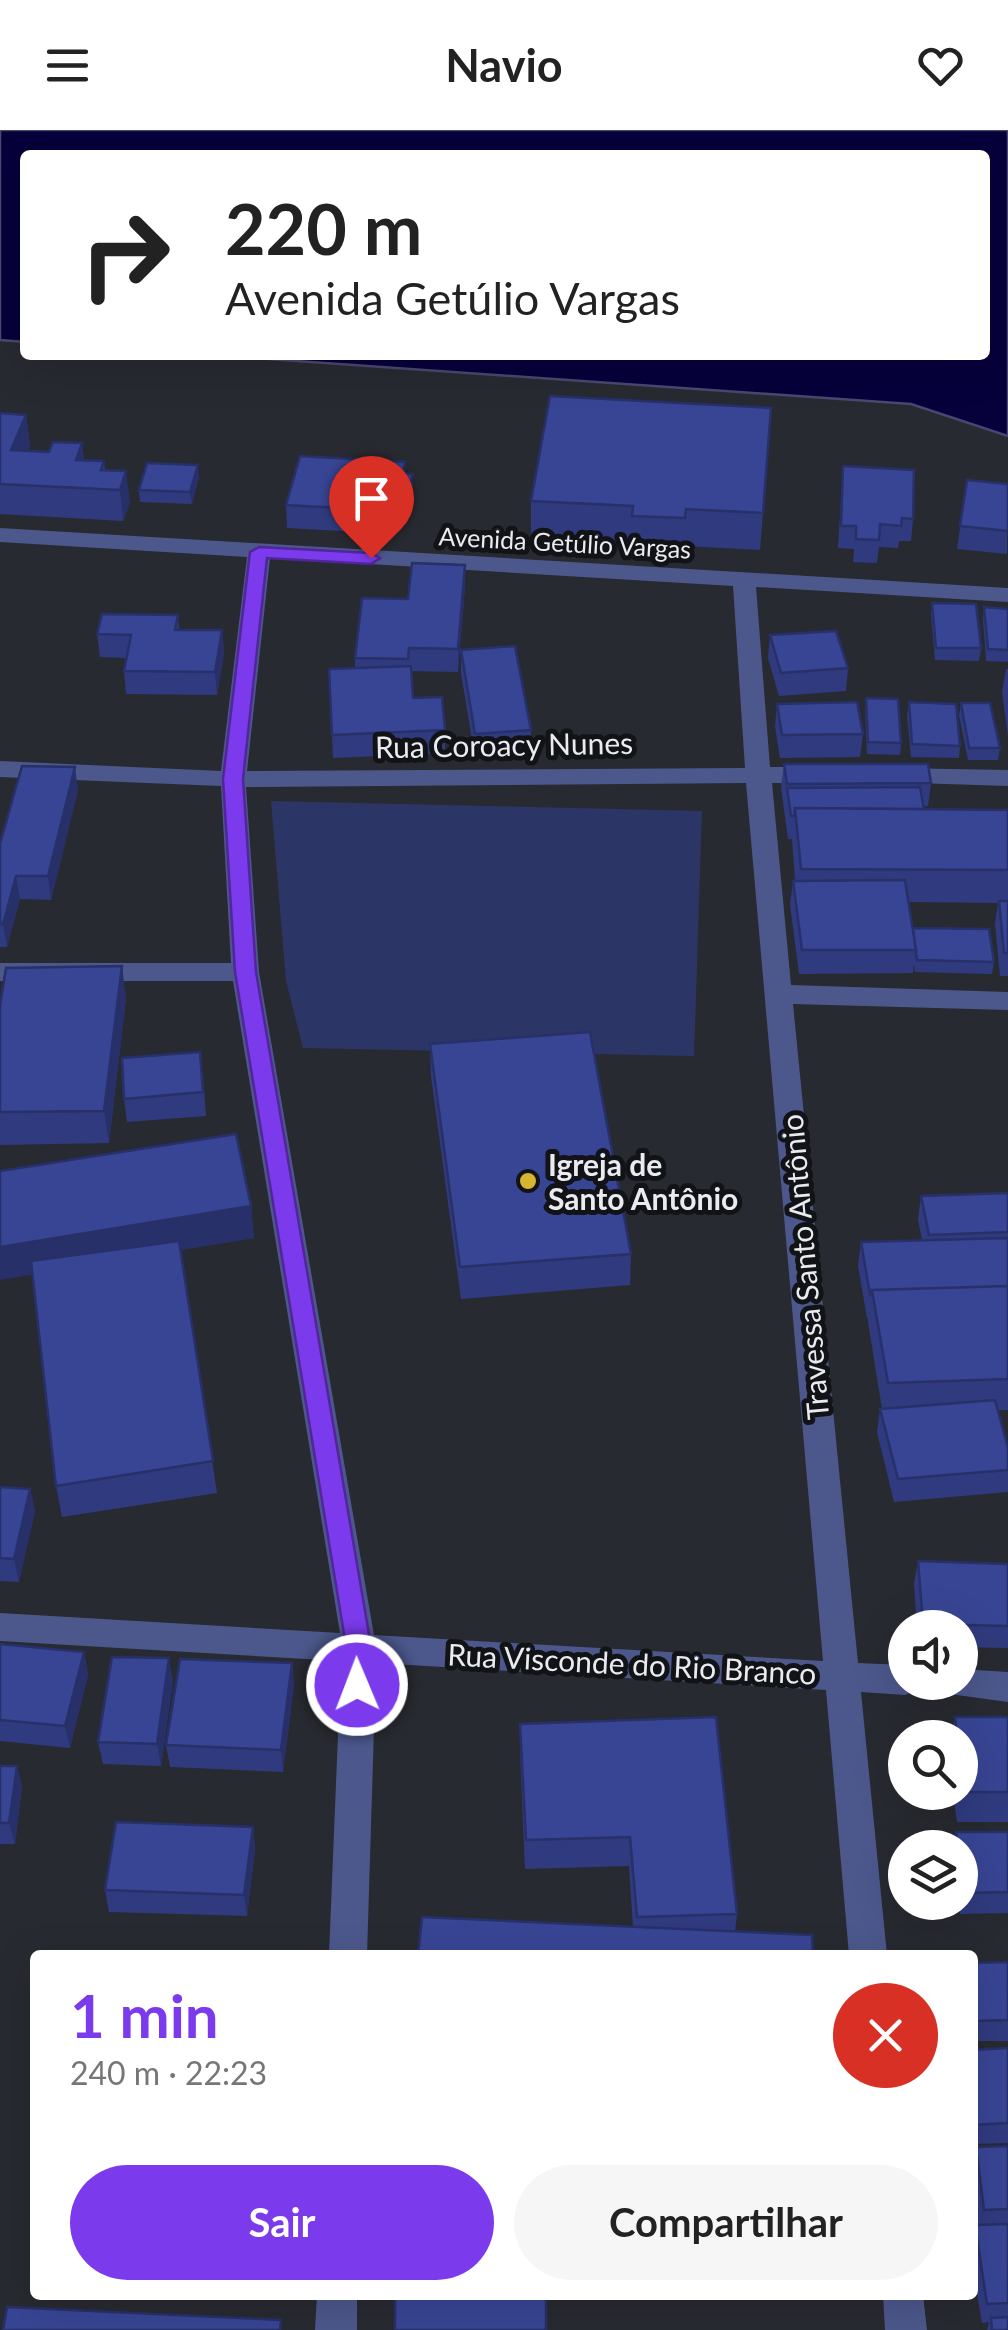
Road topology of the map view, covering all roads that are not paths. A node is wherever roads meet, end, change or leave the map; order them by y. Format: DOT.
graph roads {
  1 [pos="0,535"];
  2 [pos="259,552"];
  3 [pos="744,579"];
  4 [pos="1008,595"];
  5 [pos="0,769"];
  6 [pos="758,774"];
  7 [pos="1008,778"];
  8 [pos="233,779"];
  9 [pos="0,972"];
  10 [pos="245,972"];
  11 [pos="780,994"];
  12 [pos="1008,1002"];
  13 [pos="0,1627"];
  14 [pos="358,1646"];
  15 [pos="839,1675"];
  16 [pos="888,1679"];
  17 [pos="978,1684"];
  18 [pos="1008,1686"];
  19 [pos="348,1950"];
  20 [pos="867,1950"];
  21 [pos="337,2300"];
  22 [pos="903,2300"];
  23 [pos="336,2330"];
  24 [pos="906,2330"];
  1 -- 2 [label="street, Avenida Getúlio Vargas"];
  2 -- 3 [label="street, Avenida Getúlio Vargas"];
  2 -- 8 [label="street"];
  3 -- 4 [label="street, Avenida Getúlio Vargas"];
  3 -- 6 [label="street, Travessa Santo Antônio"];
  5 -- 8 [label="street, Rua Coroacy Nunes"];
  6 -- 7 [label="street, Rua Coroacy Nunes"];
  6 -- 8 [label="street, Rua Coroacy Nunes"];
  6 -- 11 [label="street, Travessa Santo Antônio"];
  8 -- 10 [label="street"];
  9 -- 10 [label="street"];
  10 -- 14 [label="street"];
  11 -- 12 [label="street"];
  11 -- 15 [label="street, Travessa Santo Antônio"];
  13 -- 14 [label="street, Rua Visconde do Rio Branco"];
  14 -- 15 [label="street, Rua Visconde do Rio Branco"];
  14 -- 19 [label="street"];
  15 -- 16 [label="street, Rua Visconde do Rio Branco"];
  15 -- 20 [label="street, Travessa Santo Antônio"];
  17 -- 18 [label="street"];
  21 -- 23 [label="street"];
  22 -- 24 [label="street"];
}
